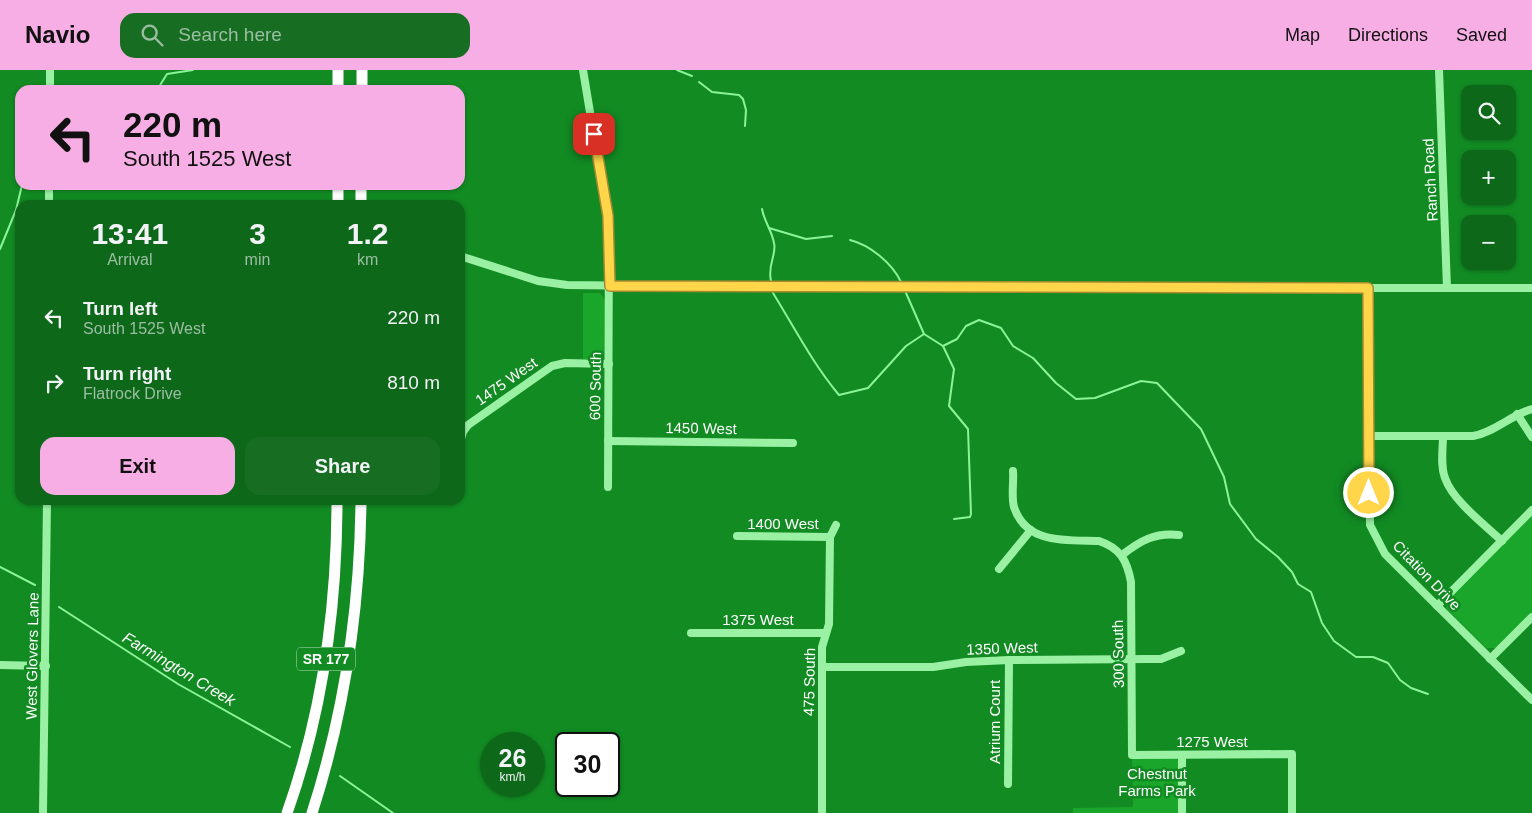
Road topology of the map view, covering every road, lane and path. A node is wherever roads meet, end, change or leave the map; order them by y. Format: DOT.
graph roads {
  1 [pos="50,70"];
  2 [pos="338,70"];
  3 [pos="362,70"];
  4 [pos="583,70"];
  5 [pos="1439,70"];
  6 [pos="50,85"];
  7 [pos="338,85"];
  8 [pos="362,85"];
  9 [pos="465,258"];
  10 [pos="610,286"];
  11 [pos="1368,288"];
  12 [pos="1447,288"];
  13 [pos="1532,288"];
  14 [pos="609,364"];
  15 [pos="1532,408"];
  16 [pos="1517,414"];
  17 [pos="465,428"];
  18 [pos="1369,436"];
  19 [pos="1443,436"];
  20 [pos="1532,437"];
  21 [pos="608,441"];
  22 [pos="793,443"];
  23 [pos="1013,471"];
  24 [pos="608,487"];
  25 [pos="47,505"];
  26 [pos="337,505"];
  27 [pos="361,505"];
  28 [pos="1532,510"];
  29 [pos="836,525"];
  30 [pos="1031,530"];
  31 [pos="1179,535"];
  32 [pos="737,536"];
  33 [pos="830,537"];
  34 [pos="1502,541"];
  35 [pos="1122,555"];
  36 [pos="999,569"];
  37 [pos="1437,606"];
  38 [pos="1532,617"];
  39 [pos="691,633"];
  40 [pos="826,633"];
  41 [pos="1181,651"];
  42 [pos="1490,659"];
  43 [pos="1009,660"];
  44 [pos="1131,660"];
  45 [pos="0,665"];
  46 [pos="46,666"];
  47 [pos="822,667"];
  48 [pos="1532,700"];
  49 [pos="1182,754"];
  50 [pos="1132,755"];
  51 [pos="1008,784"];
  52 [pos="43,813"];
  53 [pos="287,813"];
  54 [pos="312,813"];
  55 [pos="822,813"];
  56 [pos="1182,813"];
  57 [pos="1292,813"];
  1 -- 6 [label="street"];
  2 -- 7 [label="highway"];
  3 -- 8 [label="highway"];
  4 -- 10 [label="street, 600 South"];
  5 -- 12 [label="street, Ranch Road"];
  9 -- 10 [label="street"];
  10 -- 11 [label="street"];
  10 -- 14 [label="street, 600 South"];
  11 -- 12 [label="street"];
  11 -- 18 [label="street, Citation Drive"];
  12 -- 13 [label="street"];
  14 -- 17 [label="street, 1475 West"];
  14 -- 21 [label="street, 600 South"];
  15 -- 16 [label="street"];
  16 -- 19 [label="street"];
  16 -- 20 [label="street"];
  18 -- 19 [label="street"];
  18 -- 37 [label="street, Citation Drive"];
  19 -- 34 [label="street"];
  21 -- 22 [label="street, 1450 West"];
  21 -- 24 [label="street, 600 South"];
  23 -- 30 [label="street"];
  25 -- 46 [label="street, West Glovers Lane"];
  26 -- 53 [label="highway, SR 177"];
  27 -- 54 [label="highway, SR 177"];
  28 -- 34 [label="street"];
  29 -- 33 [label="street, 475 South"];
  30 -- 35 [label="street"];
  30 -- 36 [label="street"];
  31 -- 35 [label="street"];
  32 -- 33 [label="street, 1400 West"];
  33 -- 40 [label="street, 475 South"];
  34 -- 37 [label="street"];
  35 -- 44 [label="street, 300 South"];
  37 -- 42 [label="street, Citation Drive"];
  38 -- 42 [label="street"];
  39 -- 40 [label="street, 1375 West"];
  40 -- 47 [label="street, 475 South"];
  41 -- 44 [label="street, 1350 West"];
  42 -- 48 [label="street, Citation Drive"];
  43 -- 44 [label="street, 1350 West"];
  43 -- 47 [label="street, 1350 West"];
  43 -- 51 [label="street, Atrium Court"];
  44 -- 50 [label="street, 300 South"];
  45 -- 46 [label="street"];
  46 -- 52 [label="street, West Glovers Lane"];
  47 -- 55 [label="street, 475 South"];
  49 -- 50 [label="street, 1275 West"];
  49 -- 56 [label="street"];
  49 -- 57 [label="street, 1275 West"];
}
